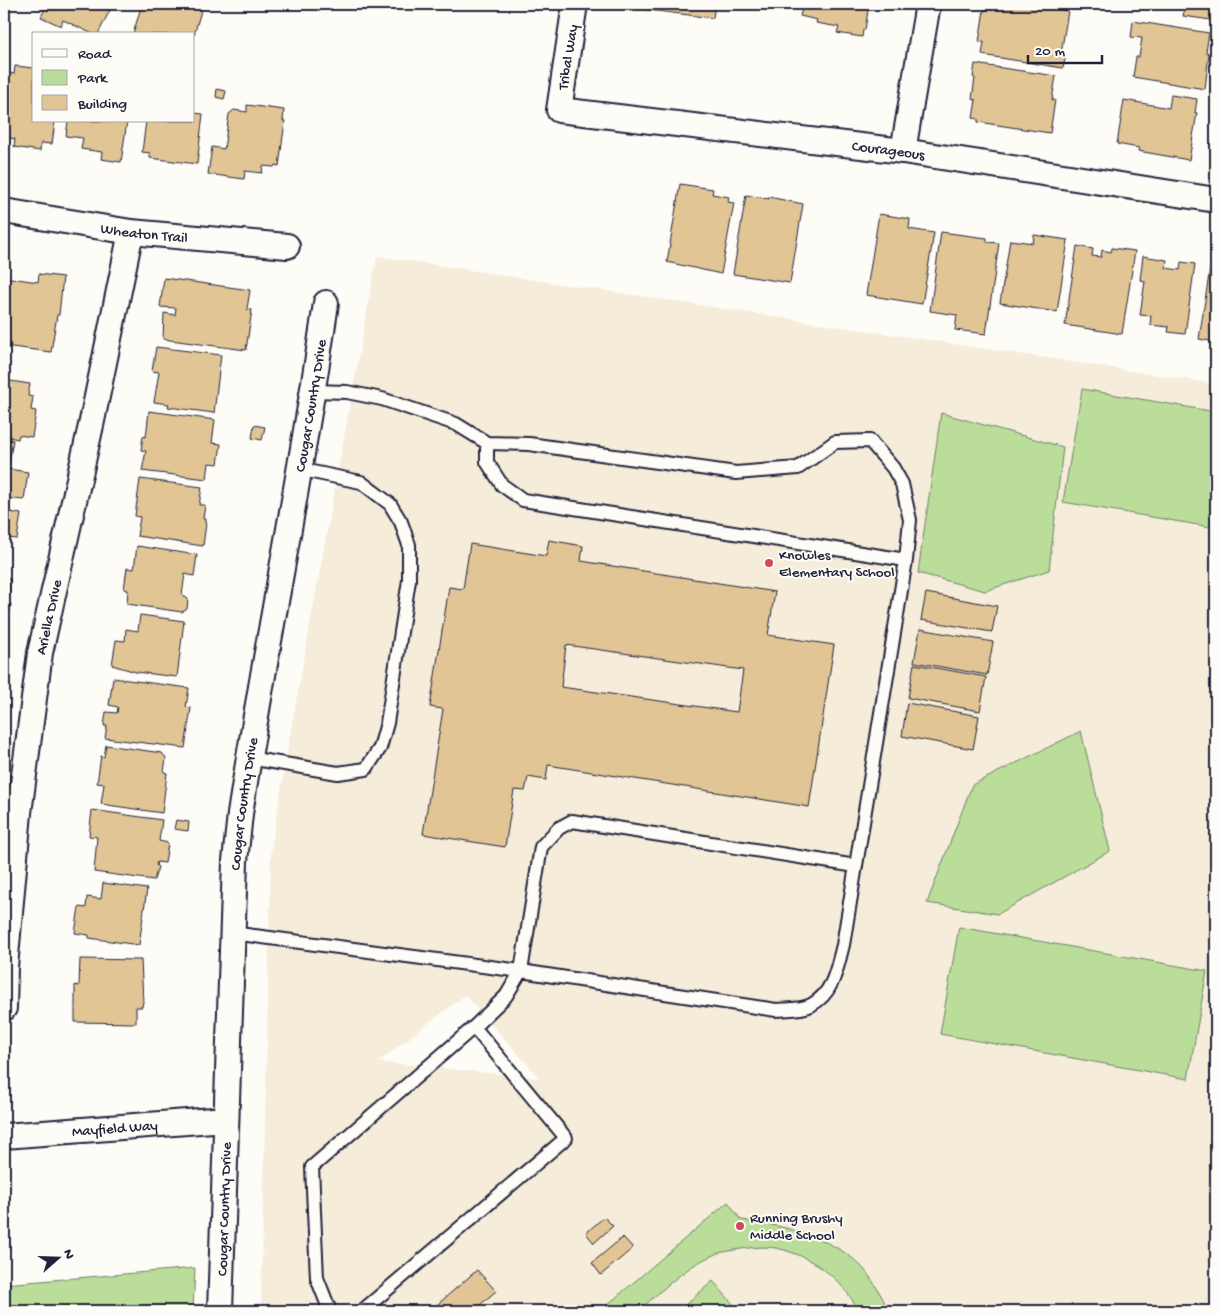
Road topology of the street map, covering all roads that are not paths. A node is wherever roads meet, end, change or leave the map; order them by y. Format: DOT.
graph roads {
  1 [pos="575,4"];
  2 [pos="928,4"];
  3 [pos="559,110"];
  4 [pos="903,152"];
  5 [pos="1216,200"];
  6 [pos="4,211"];
  7 [pos="131,232"];
  8 [pos="288,246"];
  9 [pos="326,303"];
  10 [pos="314,391"];
  11 [pos="486,443"];
  12 [pos="298,470"];
  13 [pos="906,560"];
  14 [pos="248,758"];
  15 [pos="856,866"];
  16 [pos="232,933"];
  17 [pos="521,971"];
  18 [pos="4,1008"];
  19 [pos="474,1027"];
  20 [pos="226,1119"];
  21 [pos="4,1136"];
  22 [pos="220,1311"];
  23 [pos="330,1311"];
  24 [pos="362,1311"];
  1 -- 3 [label="street, Tribal Way"];
  2 -- 4 [label="street"];
  3 -- 4 [label="street, Courageous"];
  4 -- 5 [label="street, Courageous"];
  6 -- 7 [label="street, Wheaton Trail"];
  7 -- 8 [label="street, Wheaton Trail"];
  7 -- 18 [label="street, Ariella Drive"];
  9 -- 10 [label="street, Cougar Country Drive"];
  10 -- 11 [label="lane"];
  10 -- 12 [label="street, Cougar Country Drive"];
  11 -- 13 [label="lane"];
  11 -- 13 [label="lane"];
  12 -- 14 [label="street, Cougar Country Drive"];
  12 -- 14 [label="lane"];
  13 -- 15 [label="lane"];
  14 -- 16 [label="street, Cougar Country Drive"];
  15 -- 17 [label="lane"];
  15 -- 17 [label="lane"];
  16 -- 17 [label="lane"];
  16 -- 20 [label="street, Cougar Country Drive"];
  17 -- 19 [label="lane"];
  19 -- 23 [label="lane"];
  19 -- 24 [label="lane"];
  20 -- 21 [label="street, Mayfield Way"];
  20 -- 22 [label="street, Cougar Country Drive"];
}
